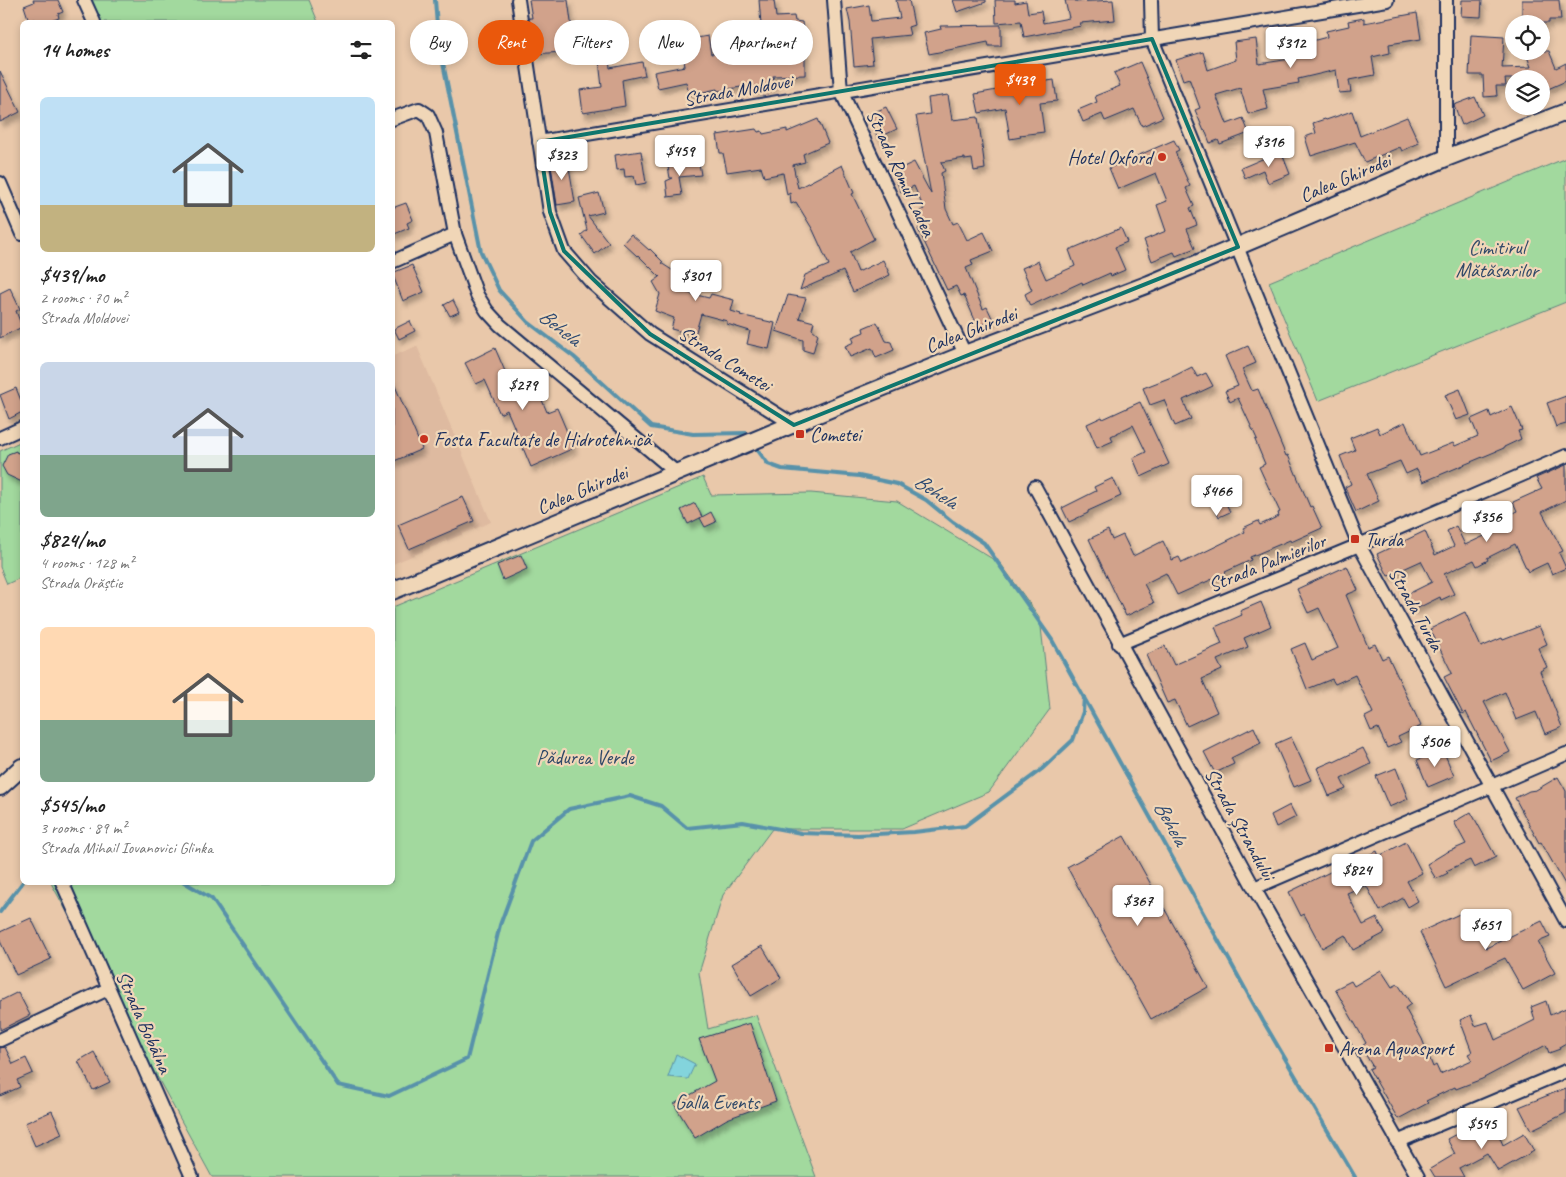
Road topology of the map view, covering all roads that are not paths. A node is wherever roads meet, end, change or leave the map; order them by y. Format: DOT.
graph roads {
  1 [pos="84,0"];
  2 [pos="518,0"];
  3 [pos="834,0"];
  4 [pos="1151,0"];
  5 [pos="1387,0"];
  6 [pos="1446,0"];
  7 [pos="93,20"];
  8 [pos="1152,39"];
  9 [pos="841,91"];
  10 [pos="1566,112"];
  11 [pos="395,118"];
  12 [pos="539,142"];
  13 [pos="1446,158"];
  14 [pos="0,183"];
  15 [pos="20,229"];
  16 [pos="455,234"];
  17 [pos="1238,247"];
  18 [pos="395,261"];
  19 [pos="965,354"];
  20 [pos="794,425"];
  21 [pos="20,429"];
  22 [pos="0,438"];
  23 [pos="1566,456"];
  24 [pos="677,473"];
  25 [pos="1035,487"];
  26 [pos="1359,545"];
  27 [pos="395,590"];
  28 [pos="1119,644"];
  29 [pos="1566,754"];
  30 [pos="20,773"];
  31 [pos="1,784"];
  32 [pos="1491,786"];
  33 [pos="63,885"];
  34 [pos="1254,888"];
  35 [pos="1566,921"];
  36 [pos="108,989"];
  37 [pos="0,1040"];
  38 [pos="1566,1071"];
  39 [pos="1397,1142"];
  40 [pos="192,1177"];
  41 [pos="1418,1177"];
  1 -- 7 [label="street"];
  2 -- 12 [label="street, Strada Cometei"];
  3 -- 9 [label="street, Strada Romul Ladea"];
  4 -- 8 [label="street"];
  5 -- 8 [label="street, Strada Moldovei"];
  6 -- 13 [label="street"];
  8 -- 9 [label="street, Strada Moldovei"];
  8 -- 17 [label="street, Strada Turda"];
  9 -- 12 [label="street, Strada Moldovei"];
  9 -- 19 [label="street, Strada Romul Ladea"];
  10 -- 13 [label="street, Calea Ghirodei"];
  11 -- 16 [label="street"];
  12 -- 20 [label="street, Strada Cometei"];
  13 -- 17 [label="street, Calea Ghirodei"];
  14 -- 15 [label="street"];
  16 -- 18 [label="street"];
  16 -- 24 [label="street"];
  17 -- 19 [label="street, Calea Ghirodei"];
  17 -- 26 [label="street, Strada Turda"];
  19 -- 20 [label="street, Calea Ghirodei"];
  20 -- 24 [label="street, Calea Ghirodei"];
  21 -- 22 [label="street"];
  23 -- 26 [label="street, Strada Palmierilor"];
  24 -- 27 [label="street, Calea Ghirodei"];
  25 -- 28 [label="street, Strada Ștrandului"];
  26 -- 28 [label="street, Strada Palmierilor"];
  26 -- 32 [label="street, Strada Turda"];
  28 -- 34 [label="street, Strada Ștrandului"];
  29 -- 32 [label="street"];
  30 -- 31 [label="street"];
  32 -- 34 [label="street"];
  32 -- 35 [label="street, Strada Turda"];
  33 -- 36 [label="street, Strada Bobâlna"];
  34 -- 39 [label="street, Strada Ștrandului"];
  36 -- 37 [label="street"];
  36 -- 40 [label="street, Strada Bobâlna"];
  38 -- 39 [label="street"];
  39 -- 41 [label="street, Strada Ștrandului"];
}
